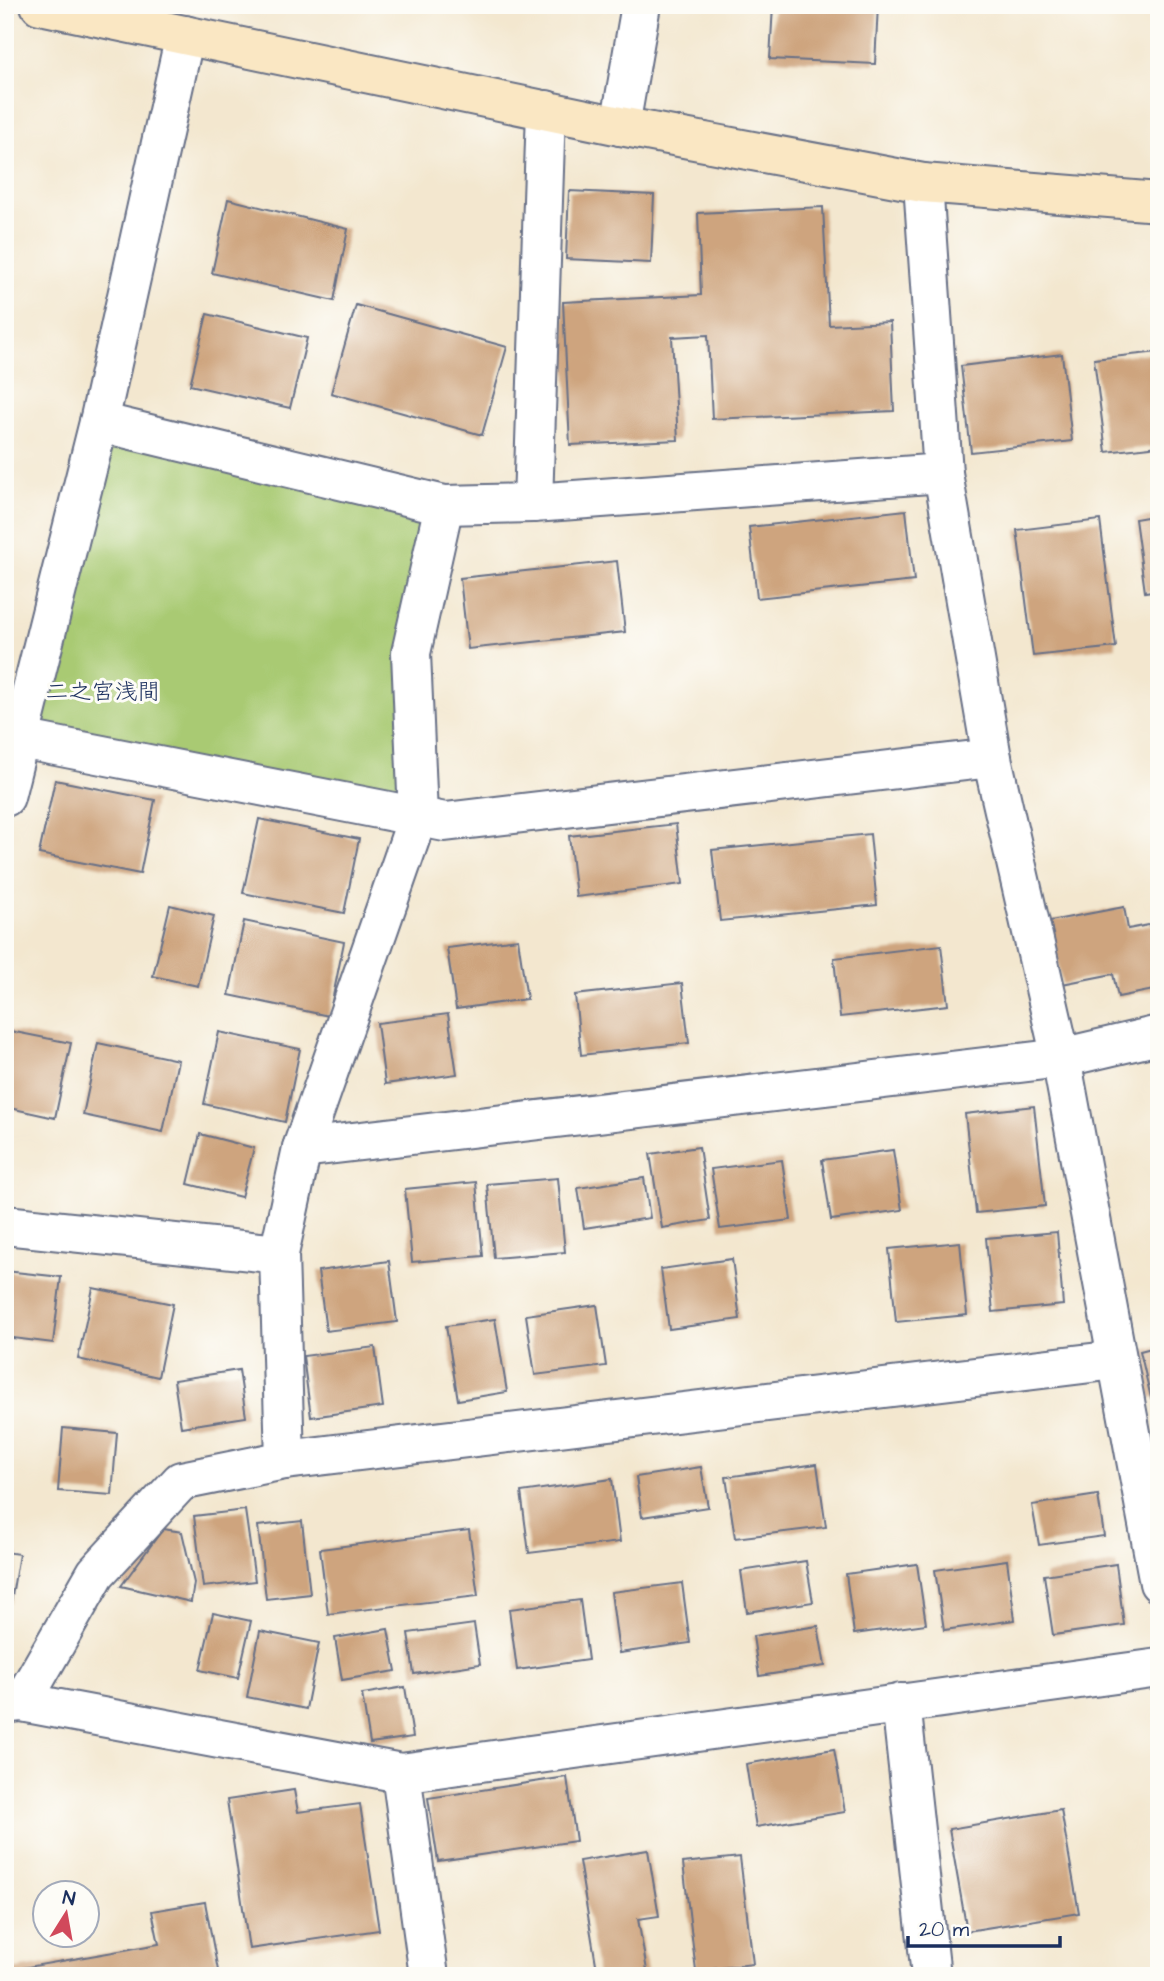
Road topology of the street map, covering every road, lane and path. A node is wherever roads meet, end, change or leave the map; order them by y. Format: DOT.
graph roads {
  1 [pos="40,5"];
  2 [pos="641,5"];
  3 [pos="185,35"];
  4 [pos="546,110"];
  5 [pos="620,125"];
  6 [pos="923,183"];
  7 [pos="1159,202"];
  8 [pos="99,422"];
  9 [pos="943,473"];
  10 [pos="533,503"];
  11 [pos="444,505"];
  12 [pos="12,738"];
  13 [pos="992,758"];
  14 [pos="5,797"];
  15 [pos="418,816"];
  16 [pos="1159,1035"];
  17 [pos="1060,1058"];
  18 [pos="302,1148"];
  19 [pos="5,1225"];
  20 [pos="279,1254"];
  21 [pos="1116,1360"];
  22 [pos="285,1460"];
  23 [pos="1159,1583"];
  24 [pos="1159,1668"];
  25 [pos="13,1703"];
  26 [pos="901,1703"];
  27 [pos="401,1773"];
  28 [pos="429,1976"];
  29 [pos="931,1976"];
  1 -- 3 [label="street"];
  2 -- 5 [label="street"];
  3 -- 4 [label="street"];
  3 -- 8 [label="street"];
  4 -- 5 [label="street"];
  4 -- 10 [label="street"];
  5 -- 6 [label="street"];
  6 -- 7 [label="street"];
  6 -- 9 [label="street"];
  8 -- 11 [label="street"];
  8 -- 12 [label="street"];
  9 -- 10 [label="street"];
  9 -- 13 [label="street"];
  10 -- 11 [label="street"];
  11 -- 15 [label="street"];
  12 -- 14 [label="street"];
  12 -- 15 [label="street"];
  13 -- 15 [label="street"];
  13 -- 17 [label="street"];
  15 -- 18 [label="street"];
  16 -- 17 [label="street"];
  17 -- 18 [label="street"];
  17 -- 21 [label="street"];
  18 -- 20 [label="street"];
  19 -- 20 [label="street"];
  20 -- 22 [label="street"];
  21 -- 22 [label="street"];
  21 -- 23 [label="street"];
  22 -- 25 [label="street"];
  24 -- 26 [label="street"];
  25 -- 27 [label="street"];
  26 -- 27 [label="street"];
  26 -- 29 [label="street"];
  27 -- 28 [label="street"];
}
